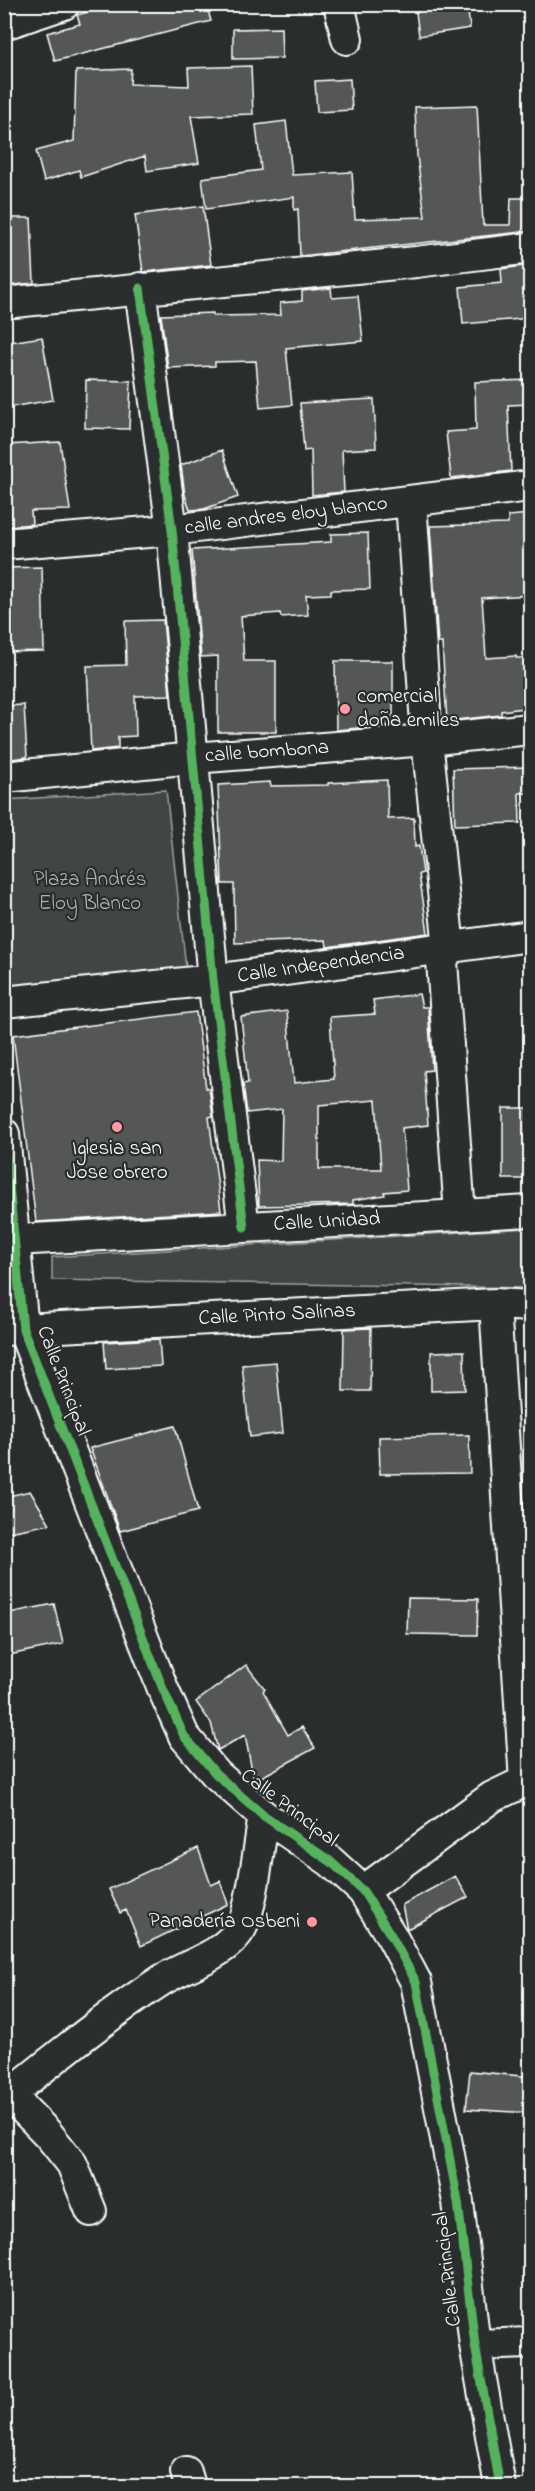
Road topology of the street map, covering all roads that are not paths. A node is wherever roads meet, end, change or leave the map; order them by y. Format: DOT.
graph roads {
  1 [pos="64,4"];
  2 [pos="339,4"];
  3 [pos="4,24"];
  4 [pos="347,39"];
  5 [pos="531,248"];
  6 [pos="140,288"];
  7 [pos="4,303"];
  8 [pos="531,486"];
  9 [pos="411,501"];
  10 [pos="172,530"];
  11 [pos="4,544"];
  12 [pos="531,729"];
  13 [pos="427,740"];
  14 [pos="193,758"];
  15 [pos="4,777"];
  16 [pos="531,936"];
  17 [pos="449,948"];
  18 [pos="213,980"];
  19 [pos="4,1002"];
  20 [pos="4,1134"];
  21 [pos="531,1211"];
  22 [pos="460,1215"];
  23 [pos="244,1227"];
  24 [pos="15,1240"];
  25 [pos="495,1304"];
  26 [pos="531,1306"];
  27 [pos="14,1329"];
  28 [pos="528,1781"];
  29 [pos="264,1816"];
  30 [pos="363,1891"];
  31 [pos="7,2092"];
  32 [pos="91,2211"];
  33 [pos="531,2343"];
  34 [pos="475,2345"];
  35 [pos="500,2487"];
  1 -- 3 [label="street"];
  2 -- 4 [label="street"];
  5 -- 6 [label="street"];
  6 -- 7 [label="street"];
  6 -- 10 [label="street"];
  8 -- 9 [label="street, calle andres eloy blanco"];
  9 -- 10 [label="street, calle andres eloy blanco"];
  9 -- 13 [label="street"];
  10 -- 11 [label="street, calle andres eloy blanco"];
  10 -- 14 [label="street"];
  12 -- 13 [label="street, calle bombona"];
  13 -- 14 [label="street, calle bombona"];
  13 -- 17 [label="street"];
  14 -- 15 [label="street, calle bombona"];
  14 -- 18 [label="street"];
  16 -- 17 [label="street, Calle Independencia"];
  17 -- 18 [label="street, Calle Independencia"];
  17 -- 22 [label="street"];
  18 -- 19 [label="street, Calle Independencia"];
  18 -- 23 [label="street"];
  20 -- 24 [label="street, Calle Principal"];
  21 -- 22 [label="street, Calle Unidad"];
  22 -- 23 [label="street, Calle Unidad"];
  23 -- 24 [label="street, Calle Unidad"];
  24 -- 27 [label="street, Calle Principal"];
  25 -- 26 [label="street, Calle Pinto Salinas"];
  25 -- 27 [label="street, Calle Pinto Salinas"];
  25 -- 28 [label="street"];
  27 -- 29 [label="street, Calle Principal"];
  28 -- 30 [label="street"];
  29 -- 30 [label="street, Calle Principal"];
  29 -- 31 [label="street"];
  30 -- 34 [label="street, Calle Principal"];
  31 -- 32 [label="street"];
  33 -- 34 [label="street"];
  34 -- 35 [label="street, Calle Principal"];
}
